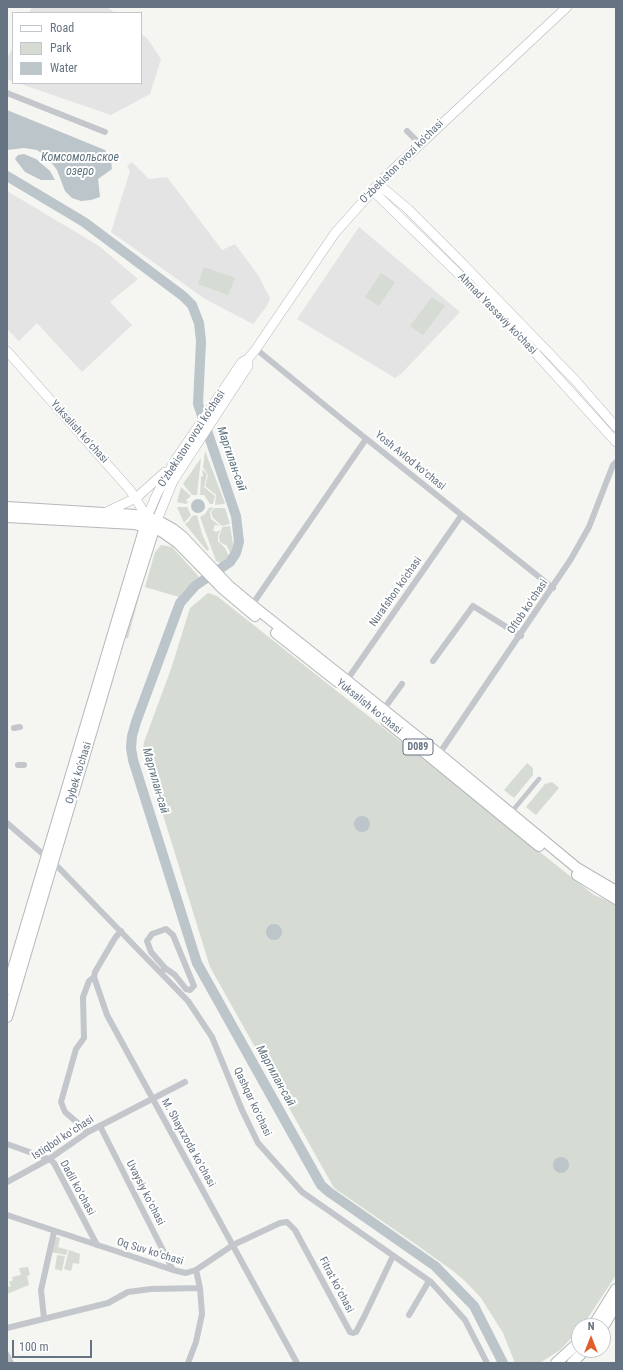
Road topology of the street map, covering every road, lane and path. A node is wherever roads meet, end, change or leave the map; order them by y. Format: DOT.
graph roads {
  1 [pos="567,7"];
  2 [pos="7,93"];
  3 [pos="407,131"];
  4 [pos="105,132"];
  5 [pos="420,144"];
  6 [pos="375,187"];
  7 [pos="256,349"];
  8 [pos="7,351"];
  9 [pos="212,414"];
  10 [pos="616,427"];
  11 [pos="366,439"];
  12 [pos="616,442"];
  13 [pos="174,462"];
  14 [pos="616,462"];
  15 [pos="136,498"];
  16 [pos="7,507"];
  17 [pos="104,512"];
  18 [pos="303,516"];
  19 [pos="461,516"];
  20 [pos="7,517"];
  21 [pos="310,520"];
  22 [pos="151,523"];
  23 [pos="225,587"];
  24 [pos="552,588"];
  25 [pos="252,605"];
  26 [pos="521,636"];
  27 [pos="433,661"];
  28 [pos="347,680"];
  29 [pos="402,684"];
  30 [pos="383,710"];
  31 [pos="437,757"];
  32 [pos="539,779"];
  33 [pos="514,809"];
  34 [pos="7,823"];
  35 [pos="49,859"];
  36 [pos="616,891"];
  37 [pos="616,900"];
  38 [pos="121,931"];
  39 [pos="163,971"];
  40 [pos="94,977"];
  41 [pos="7,989"];
  42 [pos="7,1017"];
  43 [pos="186,1082"];
  44 [pos="152,1099"];
  45 [pos="100,1126"];
  46 [pos="88,1132"];
  47 [pos="7,1144"];
  48 [pos="49,1160"];
  49 [pos="7,1182"];
  50 [pos="7,1215"];
  51 [pos="54,1232"];
  52 [pos="97,1245"];
  53 [pos="233,1246"];
  54 [pos="393,1256"];
  55 [pos="173,1270"];
  56 [pos="196,1270"];
  57 [pos="429,1281"];
  58 [pos="200,1288"];
  59 [pos="616,1289"];
  60 [pos="616,1306"];
  61 [pos="409,1315"];
  62 [pos="44,1318"];
  63 [pos="598,1318"];
  64 [pos="609,1318"];
  65 [pos="7,1328"];
  66 [pos="571,1350"];
  67 [pos="7,1355"];
  68 [pos="560,1362"];
  69 [pos="11,1363"];
  70 [pos="188,1363"];
  71 [pos="297,1363"];
  72 [pos="487,1363"];
  1 -- 5 [label="main road, O'zbekiston ovozi ko'chasi"];
  2 -- 4 [label="street"];
  3 -- 5 [label="street"];
  5 -- 6 [label="main road, O'zbekiston ovozi ko'chasi"];
  6 -- 7 [label="main road, O'zbekiston ovozi ko'chasi"];
  6 -- 10 [label="main road, Ahmad Yassaviy ko'chasi"];
  6 -- 12 [label="main road, Ahmad Yassaviy ko'chasi"];
  7 -- 9 [label="main road, O'zbekiston ovozi ko'chasi"];
  7 -- 11 [label="street, Yosh Avlod koʻchasi"];
  8 -- 15 [label="main road, Yuksalish koʻchasi"];
  9 -- 13 [label="main road, O'zbekiston ovozi ko'chasi"];
  9 -- 22 [label="main road, O'zbekiston ovozi ko'chasi"];
  11 -- 19 [label="street, Yosh Avlod koʻchasi"];
  11 -- 21 [label="street"];
  13 -- 15 [label="main road"];
  13 -- 22 [label="main road, O'zbekiston ovozi ko'chasi"];
  14 -- 24 [label="street, Oftob koʻchasi"];
  15 -- 17 [label="main road"];
  15 -- 22 [label="main road, Yuksalish koʻchasi"];
  16 -- 17 [label="main road"];
  17 -- 22 [label="main road"];
  18 -- 21 [label="street"];
  19 -- 24 [label="street, Yosh Avlod koʻchasi"];
  19 -- 28 [label="street, Nurafshon ko'chasi"];
  20 -- 22 [label="main road"];
  21 -- 25 [label="street"];
  22 -- 23 [label="main road, Yuksalish koʻchasi / D089"];
  22 -- 35 [label="main road, Oybek ko‘chasi"];
  23 -- 25 [label="main road, Yuksalish koʻchasi / D089"];
  23 -- 31 [label="main road, Yuksalish koʻchasi / D089"];
  24 -- 26 [label="street, Oftob koʻchasi"];
  25 -- 28 [label="main road, Yuksalish koʻchasi / D089"];
  26 -- 27 [label="street"];
  26 -- 31 [label="street, Oftob koʻchasi"];
  28 -- 30 [label="main road, Yuksalish koʻchasi / D089"];
  29 -- 30 [label="street"];
  30 -- 31 [label="main road, Yuksalish koʻchasi / D089"];
  31 -- 36 [label="main road, Yuksalish koʻchasi / D089"];
  31 -- 37 [label="main road, Yuksalish koʻchasi / D089"];
  32 -- 33 [label="street"];
  34 -- 35 [label="street, Qashqar koʻchasi"];
  35 -- 38 [label="street, Qashqar koʻchasi"];
  35 -- 41 [label="main road, Oybek ko‘chasi"];
  35 -- 42 [label="main road, Oybek ko‘chasi"];
  38 -- 39 [label="street, Qashqar koʻchasi"];
  38 -- 40 [label="street"];
  39 -- 39 [label="street"];
  39 -- 54 [label="street, Qashqar koʻchasi"];
  40 -- 44 [label="street, M. Shayxzoda koʻchasi"];
  40 -- 46 [label="street"];
  43 -- 44 [label="street, Istiqbol koʻchasi"];
  44 -- 45 [label="street, Istiqbol koʻchasi"];
  44 -- 53 [label="street, M. Shayxzoda koʻchasi"];
  45 -- 46 [label="street, Istiqbol koʻchasi"];
  45 -- 55 [label="street, Uvaysiy koʻchasi"];
  46 -- 48 [label="street, Istiqbol koʻchasi"];
  47 -- 48 [label="street, Dadil koʻchasi"];
  48 -- 49 [label="street, Istiqbol koʻchasi"];
  48 -- 52 [label="street, Dadil koʻchasi"];
  50 -- 51 [label="street, Oq Suv koʻchasi"];
  51 -- 52 [label="street, Oq Suv koʻchasi"];
  51 -- 62 [label="street"];
  52 -- 55 [label="street, Oq Suv koʻchasi"];
  53 -- 54 [label="street, Fitrat koʻchasi"];
  53 -- 56 [label="street"];
  53 -- 71 [label="street, M. Shayxzoda koʻchasi"];
  54 -- 57 [label="street, Qashqar koʻchasi"];
  55 -- 56 [label="street, Oq Suv koʻchasi"];
  56 -- 58 [label="street, Oq Suv koʻchasi"];
  57 -- 61 [label="street"];
  57 -- 72 [label="street, Qashqar koʻchasi"];
  58 -- 62 [label="street"];
  58 -- 70 [label="street, Oq Suv koʻchasi"];
  59 -- 63 [label="main road"];
  60 -- 64 [label="main road"];
  62 -- 65 [label="street"];
  66 -- 68 [label="main road"];
  67 -- 69 [label="street"];
}
